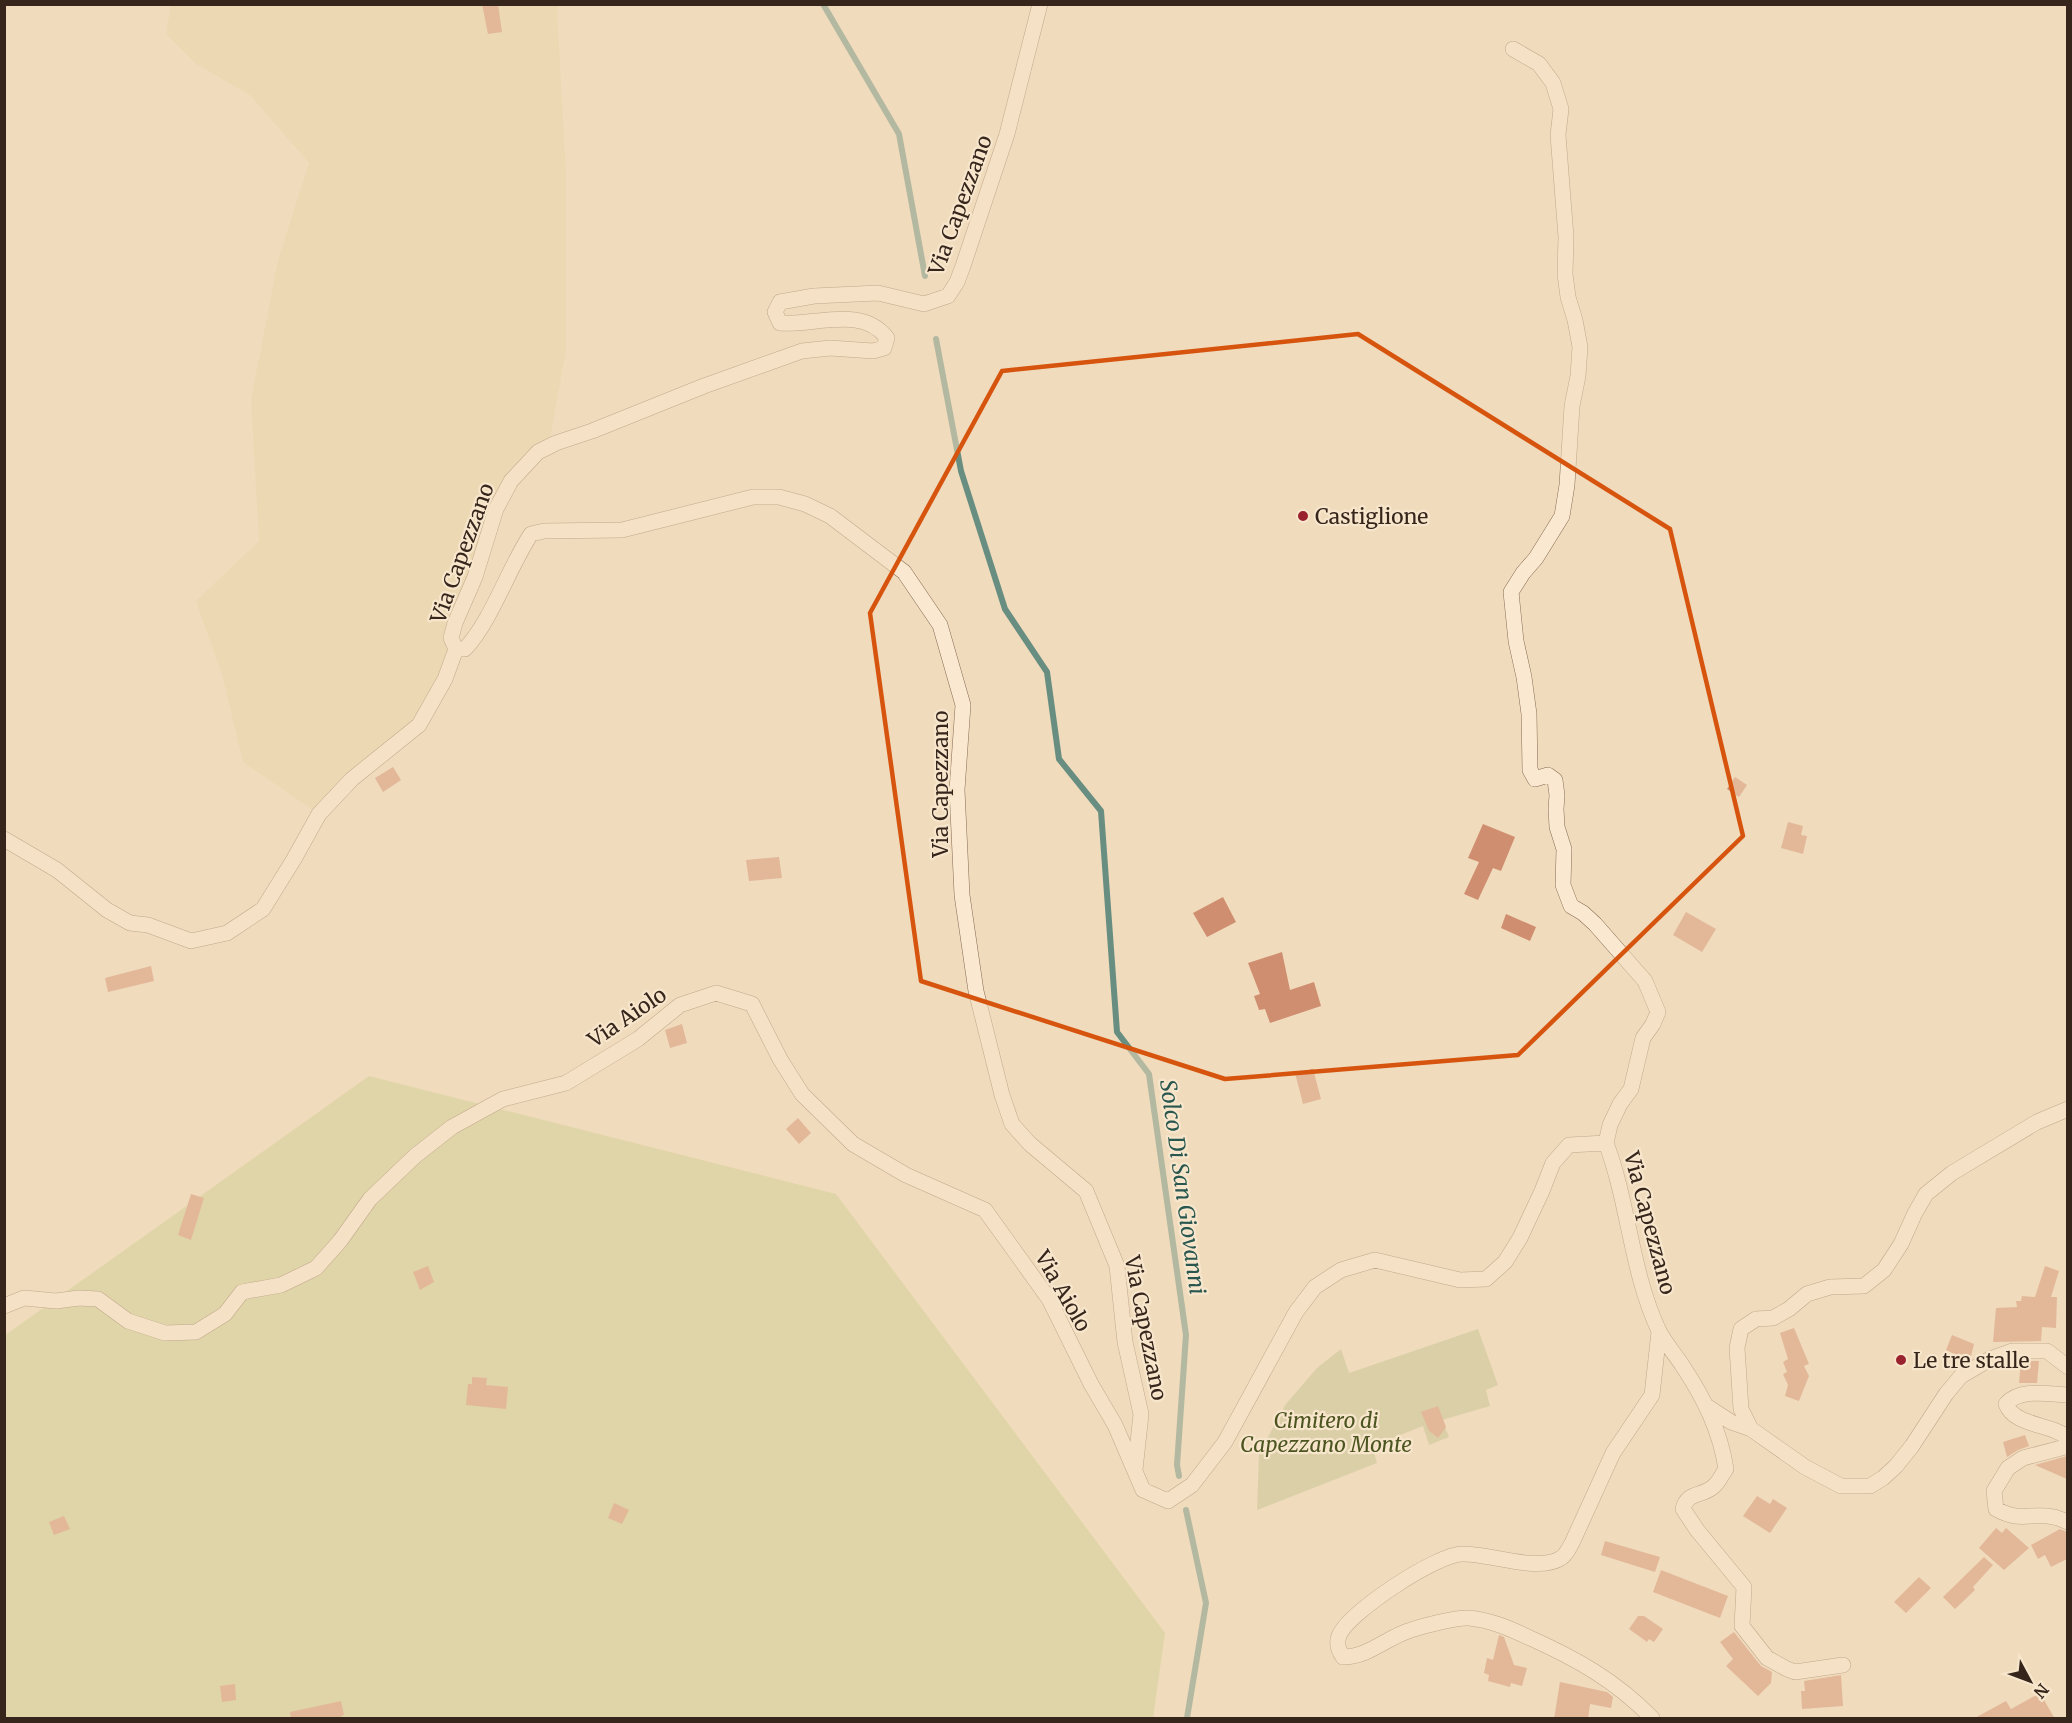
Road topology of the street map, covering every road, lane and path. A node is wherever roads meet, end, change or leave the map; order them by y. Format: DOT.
graph roads {
  1 [pos="1041,4"];
  2 [pos="1513,49"];
  3 [pos="456,649"];
  4 [pos="4,839"];
  5 [pos="2067,1109"];
  6 [pos="1606,1143"];
  7 [pos="4,1306"];
  8 [pos="1659,1332"];
  9 [pos="2067,1367"];
  10 [pos="2067,1395"];
  11 [pos="1708,1407"];
  12 [pos="1751,1429"];
  13 [pos="2067,1440"];
  14 [pos="1135,1471"];
  15 [pos="2067,1522"];
  16 [pos="1843,1665"];
  17 [pos="1652,1719"];
  1 -- 3 [label="street, Via Capezzano"];
  2 -- 6 [label="street"];
  3 -- 4 [label="street"];
  3 -- 14 [label="street, Via Capezzano"];
  5 -- 12 [label="street"];
  6 -- 8 [label="street, Via Capezzano"];
  6 -- 14 [label="street, Via Capezzano"];
  7 -- 14 [label="street, Via Aiolo"];
  8 -- 11 [label="street, Via Capezzano"];
  8 -- 17 [label="street, Via Capezzano"];
  9 -- 12 [label="street"];
  10 -- 13 [label="street"];
  11 -- 12 [label="street"];
  11 -- 16 [label="street, Via Capezzano"];
  13 -- 15 [label="street"];
}
